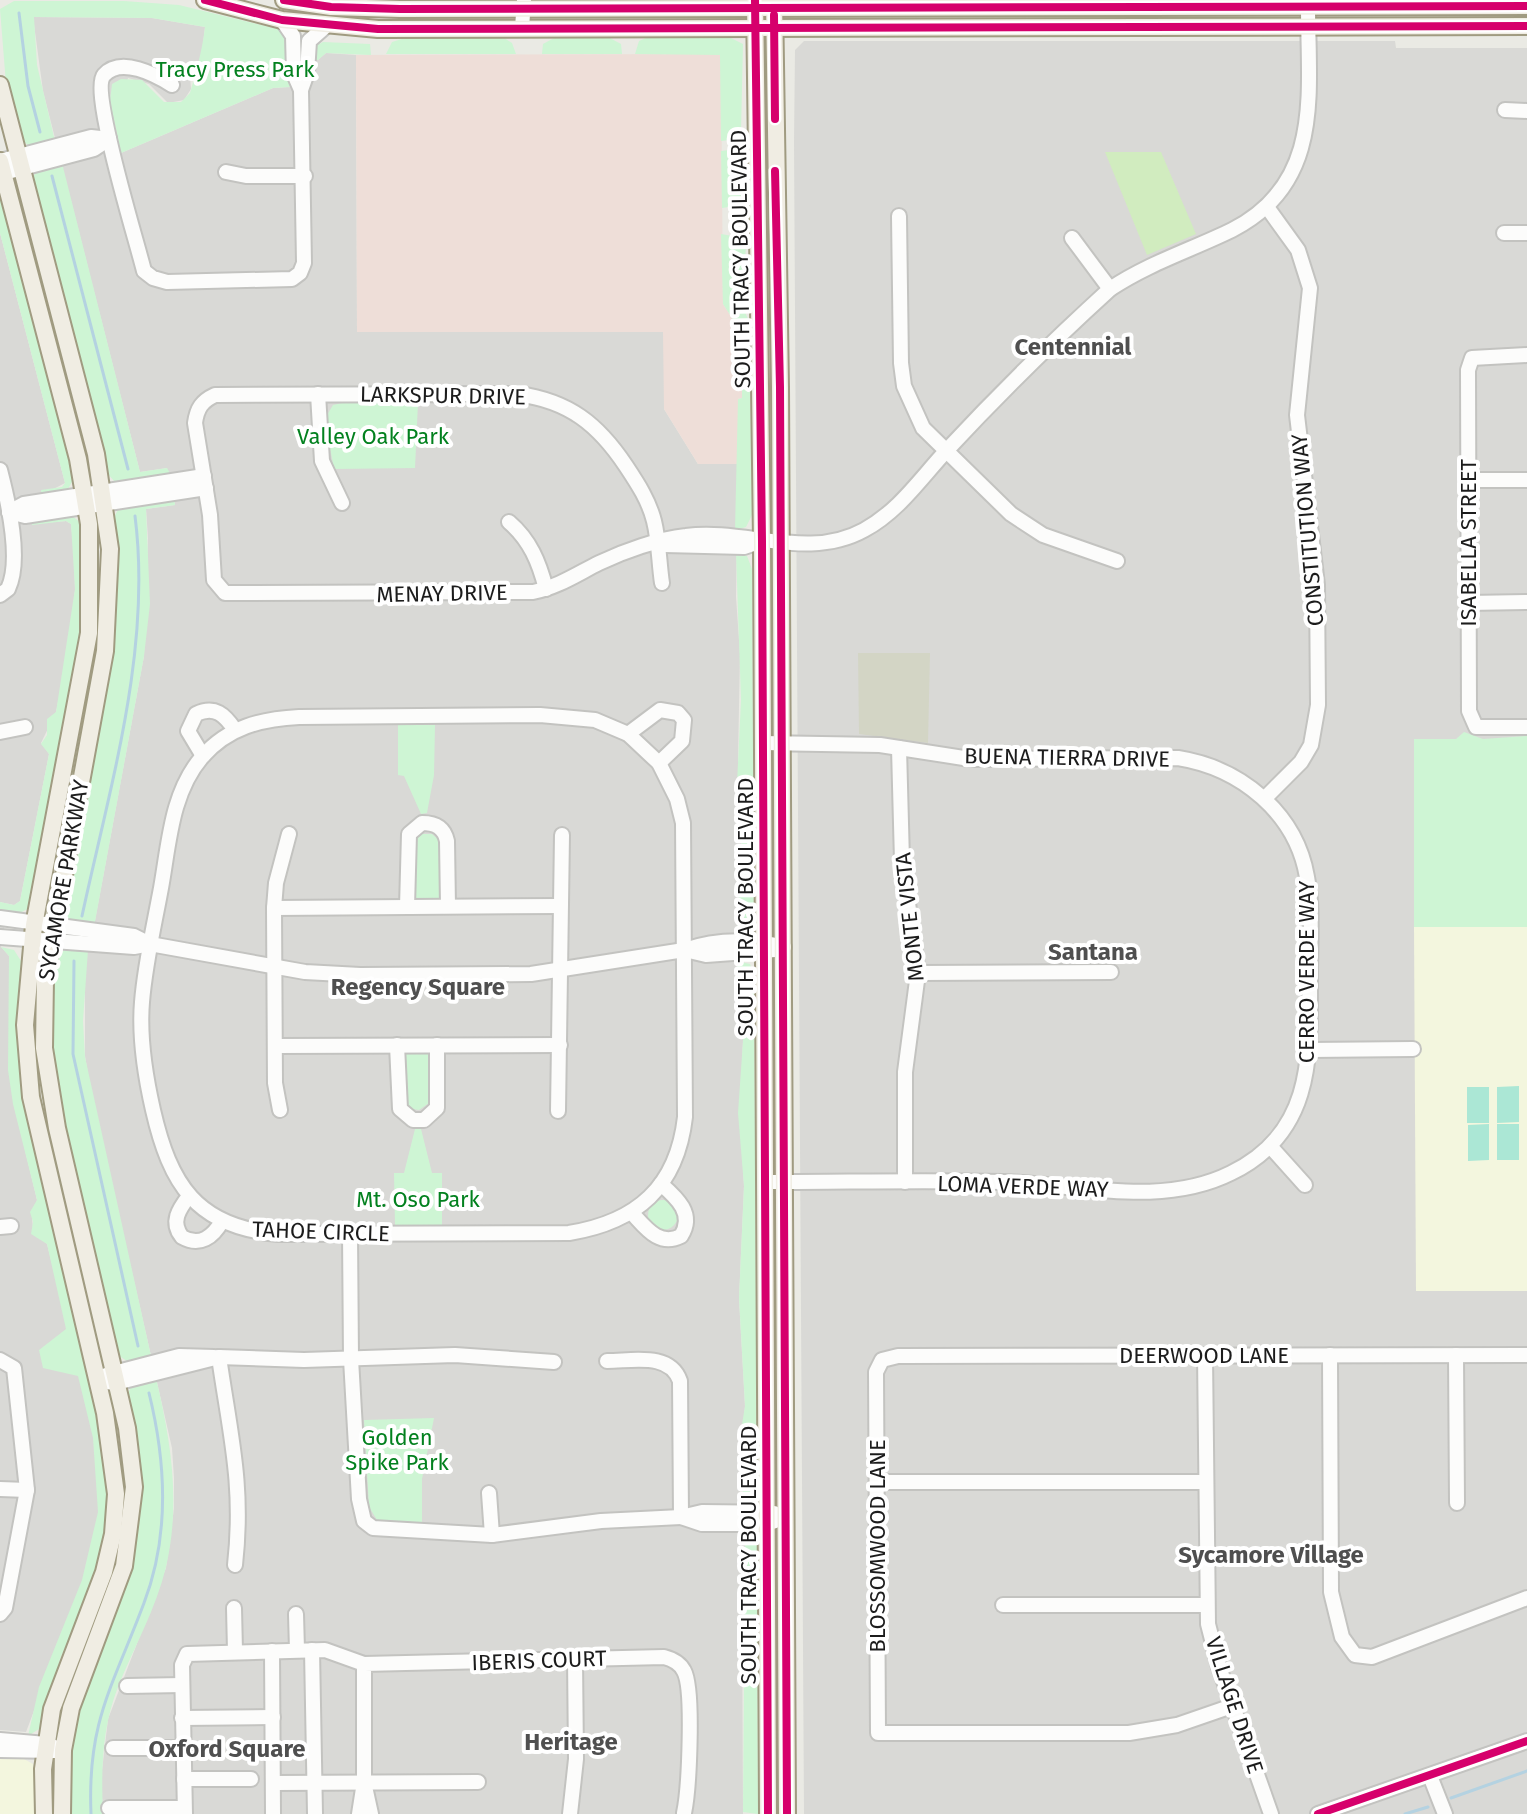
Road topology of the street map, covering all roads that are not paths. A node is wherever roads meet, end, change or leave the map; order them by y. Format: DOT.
graph roads {
  1 [pos="205,0"];
  2 [pos="284,0"];
  3 [pos="774,3"];
  4 [pos="1085,3"];
  5 [pos="530,4"];
  6 [pos="755,4"];
  7 [pos="1527,6"];
  8 [pos="1308,7"];
  9 [pos="282,20"];
  10 [pos="326,26"];
  11 [pos="774,26"];
  12 [pos="1308,26"];
  13 [pos="1527,26"];
  14 [pos="755,27"];
  15 [pos="529,28"];
  16 [pos="0,85"];
  17 [pos="172,85"];
  18 [pos="301,90"];
  19 [pos="1505,110"];
  20 [pos="1527,111"];
  21 [pos="109,139"];
  22 [pos="20,162"];
  23 [pos="1,167"];
  24 [pos="226,172"];
  25 [pos="305,176"];
  26 [pos="1267,207"];
  27 [pos="899,216"];
  28 [pos="1504,233"];
  29 [pos="1527,233"];
  30 [pos="1072,238"];
  31 [pos="1110,289"];
  32 [pos="1527,355"];
  33 [pos="318,394"];
  34 [pos="945,452"];
  35 [pos="0,470"];
  36 [pos="1468,480"];
  37 [pos="1527,480"];
  38 [pos="205,482"];
  39 [pos="104,498"];
  40 [pos="86,500"];
  41 [pos="342,503"];
  42 [pos="9,512"];
  43 [pos="509,522"];
  44 [pos="762,541"];
  45 [pos="781,542"];
  46 [pos="657,544"];
  47 [pos="1117,561"];
  48 [pos="662,583"];
  49 [pos="546,589"];
  50 [pos="4,592"];
  51 [pos="1527,602"];
  52 [pos="1468,603"];
  53 [pos="25,727"];
  54 [pos="1527,727"];
  55 [pos="235,730"];
  56 [pos="0,732"];
  57 [pos="628,734"];
  58 [pos="782,742"];
  59 [pos="763,743"];
  60 [pos="899,748"];
  61 [pos="203,756"];
  62 [pos="659,763"];
  63 [pos="1265,798"];
  64 [pos="289,834"];
  65 [pos="562,835"];
  66 [pos="448,906"];
  67 [pos="560,906"];
  68 [pos="407,907"];
  69 [pos="274,908"];
  70 [pos="0,918"];
  71 [pos="32,933"];
  72 [pos="51,935"];
  73 [pos="0,937"];
  74 [pos="150,944"];
  75 [pos="784,947"];
  76 [pos="764,948"];
  77 [pos="684,950"];
  78 [pos="274,967"];
  79 [pos="560,970"];
  80 [pos="1111,972"];
  81 [pos="918,973"];
  82 [pos="397,1045"];
  83 [pos="437,1045"];
  84 [pos="560,1045"];
  85 [pos="275,1046"];
  86 [pos="1413,1049"];
  87 [pos="1310,1050"];
  88 [pos="280,1110"];
  89 [pos="558,1111"];
  90 [pos="1270,1146"];
  91 [pos="765,1182"];
  92 [pos="784,1182"];
  93 [pos="905,1182"];
  94 [pos="661,1184"];
  95 [pos="1305,1185"];
  96 [pos="189,1196"];
  97 [pos="632,1213"];
  98 [pos="222,1221"];
  99 [pos="350,1233"];
  100 [pos="1205,1355"];
  101 [pos="1330,1355"];
  102 [pos="1456,1355"];
  103 [pos="1527,1355"];
  104 [pos="219,1357"];
  105 [pos="351,1359"];
  106 [pos="0,1360"];
  107 [pos="882,1360"];
  108 [pos="607,1361"];
  109 [pos="554,1362"];
  110 [pos="115,1377"];
  111 [pos="97,1381"];
  112 [pos="877,1482"];
  113 [pos="1206,1482"];
  114 [pos="0,1489"];
  115 [pos="27,1490"];
  116 [pos="489,1493"];
  117 [pos="1457,1503"];
  118 [pos="681,1517"];
  119 [pos="766,1517"];
  120 [pos="786,1517"];
  121 [pos="492,1535"];
  122 [pos="235,1565"];
  123 [pos="1527,1598"];
  124 [pos="1003,1605"];
  125 [pos="1206,1605"];
  126 [pos="234,1608"];
  127 [pos="2,1611"];
  128 [pos="296,1614"];
  129 [pos="297,1650"];
  130 [pos="312,1650"];
  131 [pos="235,1651"];
  132 [pos="272,1651"];
  133 [pos="575,1658"];
  134 [pos="364,1664"];
  135 [pos="182,1685"];
  136 [pos="127,1686"];
  137 [pos="1232,1706"];
  138 [pos="273,1717"];
  139 [pos="182,1718"];
  140 [pos="0,1740"];
  141 [pos="1527,1741"];
  142 [pos="45,1748"];
  143 [pos="113,1748"];
  144 [pos="183,1748"];
  145 [pos="0,1750"];
  146 [pos="63,1750"];
  147 [pos="1430,1776"];
  148 [pos="184,1779"];
  149 [pos="251,1779"];
  150 [pos="364,1782"];
  151 [pos="478,1782"];
  152 [pos="274,1783"];
  153 [pos="315,1783"];
  154 [pos="109,1808"];
  155 [pos="184,1811"];
  156 [pos="684,1813"];
  157 [pos="44,1814"];
  158 [pos="62,1814"];
  159 [pos="273,1814"];
  160 [pos="315,1814"];
  161 [pos="359,1814"];
  162 [pos="371,1814"];
  163 [pos="570,1814"];
  164 [pos="768,1814"];
  165 [pos="787,1814"];
  166 [pos="1271,1814"];
  167 [pos="1318,1814"];
  168 [pos="1445,1814"];
  1 -- 9 [label="main road"];
  2 -- 5 [label="main road"];
  3 -- 4 [label="main road"];
  3 -- 6 [label="main road"];
  3 -- 11 [label="main road, SOUTH TRACY BOULEVARD"];
  4 -- 8 [label="main road"];
  5 -- 6 [label="main road"];
  5 -- 15 [label="street"];
  6 -- 14 [label="main road, SOUTH TRACY BOULEVARD"];
  7 -- 8 [label="main road"];
  8 -- 12 [label="street"];
  9 -- 10 [label="main road"];
  9 -- 18 [label="street"];
  10 -- 15 [label="main road"];
  10 -- 18 [label="street"];
  11 -- 12 [label="main road"];
  11 -- 14 [label="main road"];
  11 -- 45 [label="main road, SOUTH TRACY BOULEVARD"];
  12 -- 13 [label="main road"];
  12 -- 26 [label="street"];
  14 -- 15 [label="main road"];
  14 -- 44 [label="main road, SOUTH TRACY BOULEVARD"];
  16 -- 22 [label="main road, SYCAMORE PARKWAY"];
  17 -- 21 [label="street"];
  18 -- 25 [label="street"];
  19 -- 20 [label="street"];
  21 -- 22 [label="street"];
  21 -- 25 [label="street"];
  22 -- 23 [label="street"];
  22 -- 39 [label="main road, SYCAMORE PARKWAY"];
  23 -- 40 [label="main road, SYCAMORE PARKWAY"];
  24 -- 25 [label="street"];
  26 -- 31 [label="street, MENAY DRIVE"];
  26 -- 63 [label="street, CONSTITUTION WAY"];
  27 -- 34 [label="street"];
  28 -- 29 [label="street"];
  30 -- 31 [label="street"];
  31 -- 34 [label="street, MENAY DRIVE"];
  32 -- 36 [label="street, ISABELLA STREET"];
  33 -- 38 [label="street, LARKSPUR DRIVE"];
  33 -- 41 [label="street"];
  33 -- 46 [label="street, LARKSPUR DRIVE"];
  34 -- 45 [label="street, MENAY DRIVE"];
  34 -- 47 [label="street"];
  35 -- 42 [label="street"];
  36 -- 37 [label="street"];
  36 -- 52 [label="street, ISABELLA STREET"];
  38 -- 39 [label="street"];
  38 -- 49 [label="street, MENAY DRIVE"];
  39 -- 40 [label="street"];
  39 -- 72 [label="main road, SYCAMORE PARKWAY"];
  40 -- 42 [label="street"];
  40 -- 71 [label="main road, SYCAMORE PARKWAY"];
  42 -- 50 [label="street"];
  43 -- 49 [label="street"];
  44 -- 45 [label="street, MENAY DRIVE"];
  44 -- 46 [label="street, MENAY DRIVE"];
  44 -- 59 [label="main road, SOUTH TRACY BOULEVARD"];
  45 -- 58 [label="main road, SOUTH TRACY BOULEVARD"];
  46 -- 48 [label="street, LARKSPUR DRIVE"];
  46 -- 49 [label="street, MENAY DRIVE"];
  51 -- 52 [label="street"];
  52 -- 54 [label="street, ISABELLA STREET"];
  53 -- 56 [label="street"];
  55 -- 57 [label="street, TAHOE CIRCLE"];
  55 -- 61 [label="street, TAHOE CIRCLE"];
  55 -- 61 [label="street"];
  57 -- 62 [label="street, TAHOE CIRCLE"];
  57 -- 62 [label="street"];
  58 -- 59 [label="street, BUENA TIERRA DRIVE"];
  58 -- 60 [label="street, BUENA TIERRA DRIVE"];
  58 -- 75 [label="main road, SOUTH TRACY BOULEVARD"];
  59 -- 76 [label="main road, SOUTH TRACY BOULEVARD"];
  60 -- 63 [label="street, BUENA TIERRA DRIVE"];
  60 -- 81 [label="street, MONTE VISTA"];
  61 -- 74 [label="street, TAHOE CIRCLE"];
  62 -- 77 [label="street, TAHOE CIRCLE"];
  63 -- 87 [label="street, CERRO VERDE WAY"];
  64 -- 69 [label="street"];
  65 -- 67 [label="street"];
  66 -- 67 [label="street"];
  66 -- 68 [label="street"];
  66 -- 68 [label="street"];
  67 -- 79 [label="street"];
  68 -- 69 [label="street"];
  69 -- 78 [label="street"];
  70 -- 71 [label="street"];
  71 -- 72 [label="street"];
  71 -- 73 [label="street"];
  71 -- 111 [label="main road, SYCAMORE PARKWAY"];
  72 -- 74 [label="street"];
  72 -- 110 [label="main road, SYCAMORE PARKWAY"];
  74 -- 78 [label="street"];
  74 -- 96 [label="street, TAHOE CIRCLE"];
  75 -- 76 [label="street"];
  75 -- 92 [label="main road, SOUTH TRACY BOULEVARD"];
  76 -- 77 [label="street"];
  76 -- 91 [label="main road, SOUTH TRACY BOULEVARD"];
  77 -- 79 [label="street"];
  77 -- 94 [label="street, TAHOE CIRCLE"];
  78 -- 79 [label="street"];
  78 -- 85 [label="street"];
  79 -- 84 [label="street"];
  80 -- 81 [label="street"];
  81 -- 93 [label="street, MONTE VISTA"];
  82 -- 83 [label="street"];
  82 -- 83 [label="street"];
  82 -- 85 [label="street"];
  83 -- 84 [label="street"];
  84 -- 89 [label="street"];
  85 -- 88 [label="street"];
  86 -- 87 [label="street"];
  87 -- 90 [label="street, CERRO VERDE WAY"];
  90 -- 93 [label="street, LOMA VERDE WAY"];
  90 -- 95 [label="street"];
  91 -- 92 [label="street, LOMA VERDE WAY"];
  91 -- 119 [label="main road, SOUTH TRACY BOULEVARD"];
  92 -- 93 [label="street, LOMA VERDE WAY"];
  92 -- 120 [label="main road, SOUTH TRACY BOULEVARD"];
  94 -- 97 [label="street, TAHOE CIRCLE"];
  94 -- 97 [label="street"];
  96 -- 98 [label="street, TAHOE CIRCLE"];
  96 -- 98 [label="street"];
  97 -- 99 [label="street, TAHOE CIRCLE"];
  98 -- 99 [label="street, TAHOE CIRCLE"];
  99 -- 105 [label="street"];
  100 -- 101 [label="street, DEERWOOD LANE"];
  100 -- 107 [label="street, DEERWOOD LANE"];
  100 -- 113 [label="street, VILLAGE DRIVE"];
  101 -- 102 [label="street, DEERWOOD LANE"];
  101 -- 123 [label="street"];
  102 -- 103 [label="street, DEERWOOD LANE"];
  102 -- 117 [label="street"];
  104 -- 105 [label="street"];
  104 -- 110 [label="street"];
  104 -- 122 [label="street"];
  105 -- 109 [label="street"];
  105 -- 121 [label="street"];
  106 -- 115 [label="street"];
  107 -- 112 [label="street, BLOSSOMWOOD LANE"];
  108 -- 118 [label="street"];
  110 -- 111 [label="street"];
  110 -- 146 [label="main road, SYCAMORE PARKWAY"];
  111 -- 142 [label="main road, SYCAMORE PARKWAY"];
  112 -- 113 [label="street"];
  112 -- 137 [label="street, BLOSSOMWOOD LANE"];
  113 -- 125 [label="street, VILLAGE DRIVE"];
  114 -- 115 [label="street"];
  115 -- 127 [label="street"];
  116 -- 121 [label="street"];
  118 -- 119 [label="street"];
  118 -- 121 [label="street"];
  119 -- 120 [label="street"];
  119 -- 164 [label="main road, SOUTH TRACY BOULEVARD"];
  120 -- 165 [label="main road, SOUTH TRACY BOULEVARD"];
  124 -- 125 [label="street"];
  125 -- 137 [label="street, VILLAGE DRIVE"];
  126 -- 131 [label="street"];
  128 -- 129 [label="street"];
  129 -- 130 [label="street"];
  129 -- 132 [label="street"];
  130 -- 134 [label="street"];
  130 -- 153 [label="street"];
  131 -- 132 [label="street"];
  131 -- 135 [label="street"];
  132 -- 138 [label="street"];
  133 -- 134 [label="street, IBERIS COURT"];
  133 -- 156 [label="street, IBERIS COURT"];
  133 -- 163 [label="street"];
  134 -- 150 [label="street"];
  135 -- 136 [label="street"];
  135 -- 139 [label="street"];
  137 -- 166 [label="street, VILLAGE DRIVE"];
  138 -- 139 [label="street"];
  138 -- 152 [label="street"];
  139 -- 144 [label="street"];
  140 -- 142 [label="street"];
  141 -- 147 [label="street"];
  142 -- 145 [label="street"];
  142 -- 146 [label="street"];
  142 -- 157 [label="main road, SYCAMORE PARKWAY"];
  143 -- 144 [label="street"];
  144 -- 148 [label="street"];
  146 -- 158 [label="main road, SYCAMORE PARKWAY"];
  147 -- 167 [label="street"];
  147 -- 168 [label="street"];
  148 -- 149 [label="street"];
  148 -- 155 [label="street"];
  150 -- 151 [label="street"];
  150 -- 153 [label="street"];
  150 -- 161 [label="street"];
  150 -- 162 [label="street"];
  152 -- 153 [label="street"];
  152 -- 159 [label="street"];
  153 -- 160 [label="street"];
  154 -- 155 [label="street"];
}
